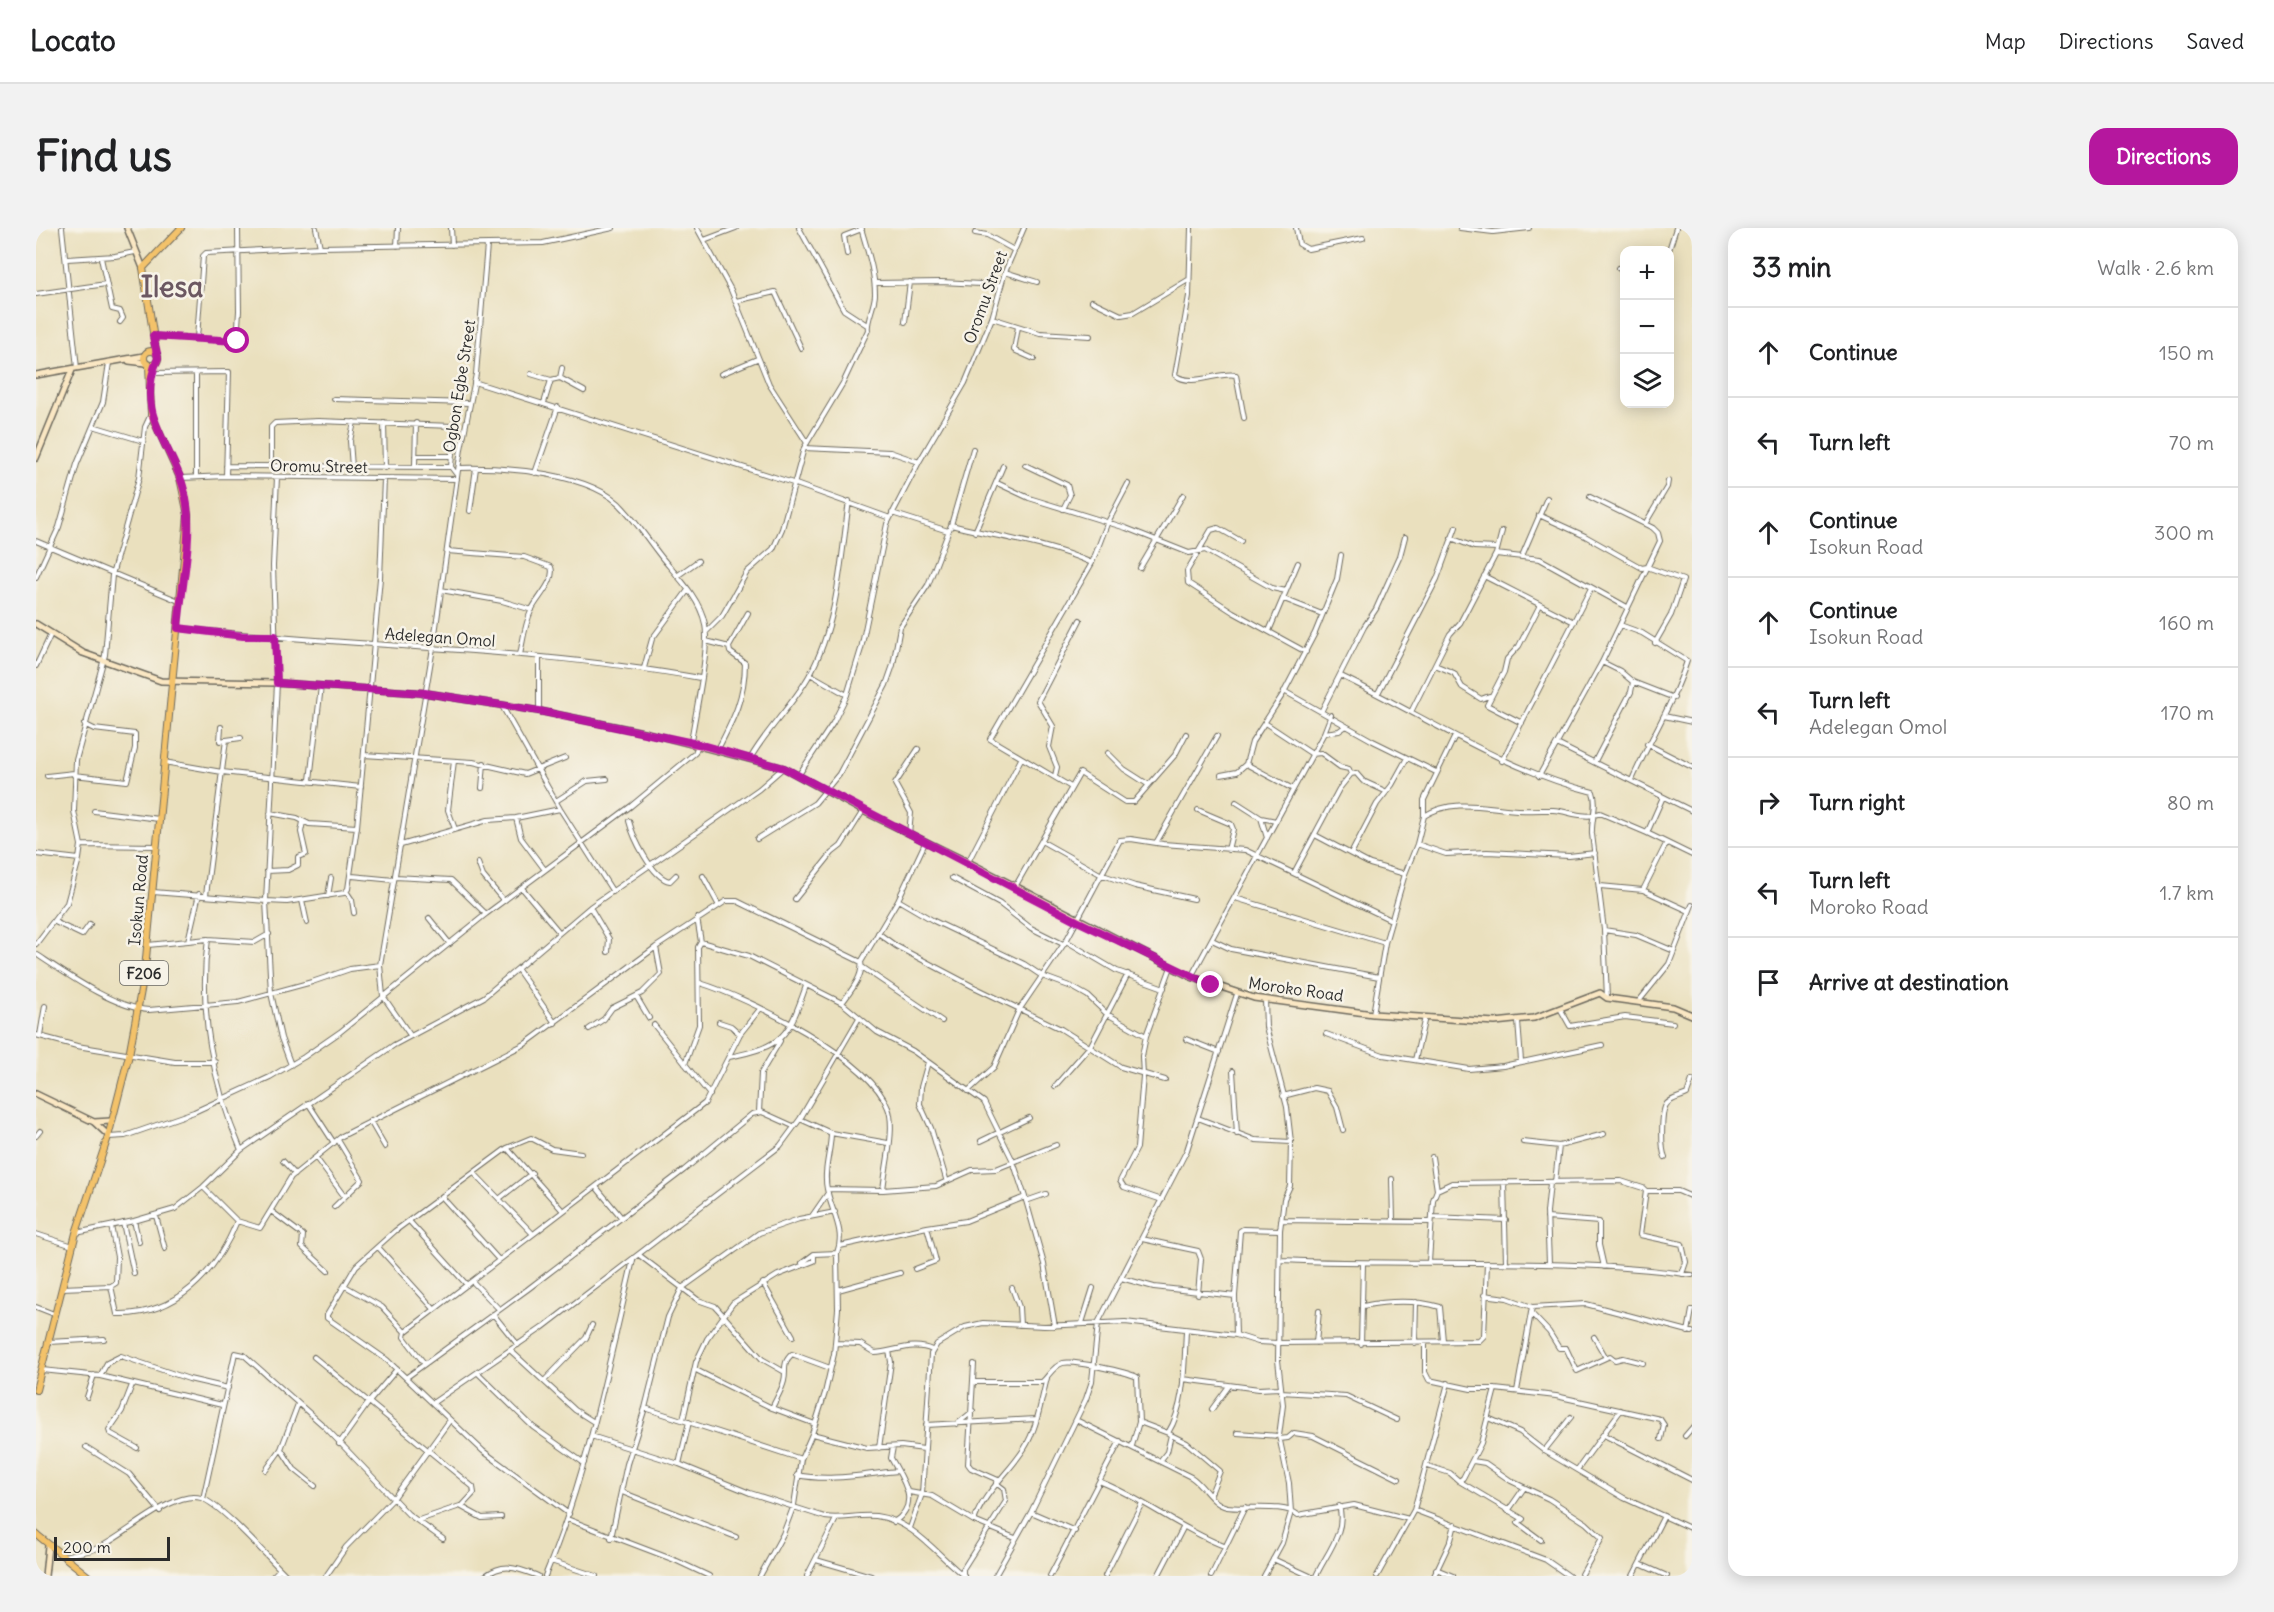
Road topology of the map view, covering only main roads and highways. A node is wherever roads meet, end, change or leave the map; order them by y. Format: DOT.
graph roads {
  1 [pos="181,228"];
  2 [pos="153,337"];
  3 [pos="156,352"];
  4 [pos="148,360"];
  5 [pos="36,1390"];
  6 [pos="36,1534"];
  7 [pos="88,1576"];
  1 -- 2 [label="main road, F206"];
  2 -- 3 [label="main road, F206"];
  2 -- 4 [label="main road, F206"];
  3 -- 4 [label="main road"];
  3 -- 4 [label="main road, F206"];
  4 -- 5 [label="main road, Isokun Road / F206"];
  6 -- 7 [label="main road"];
}
